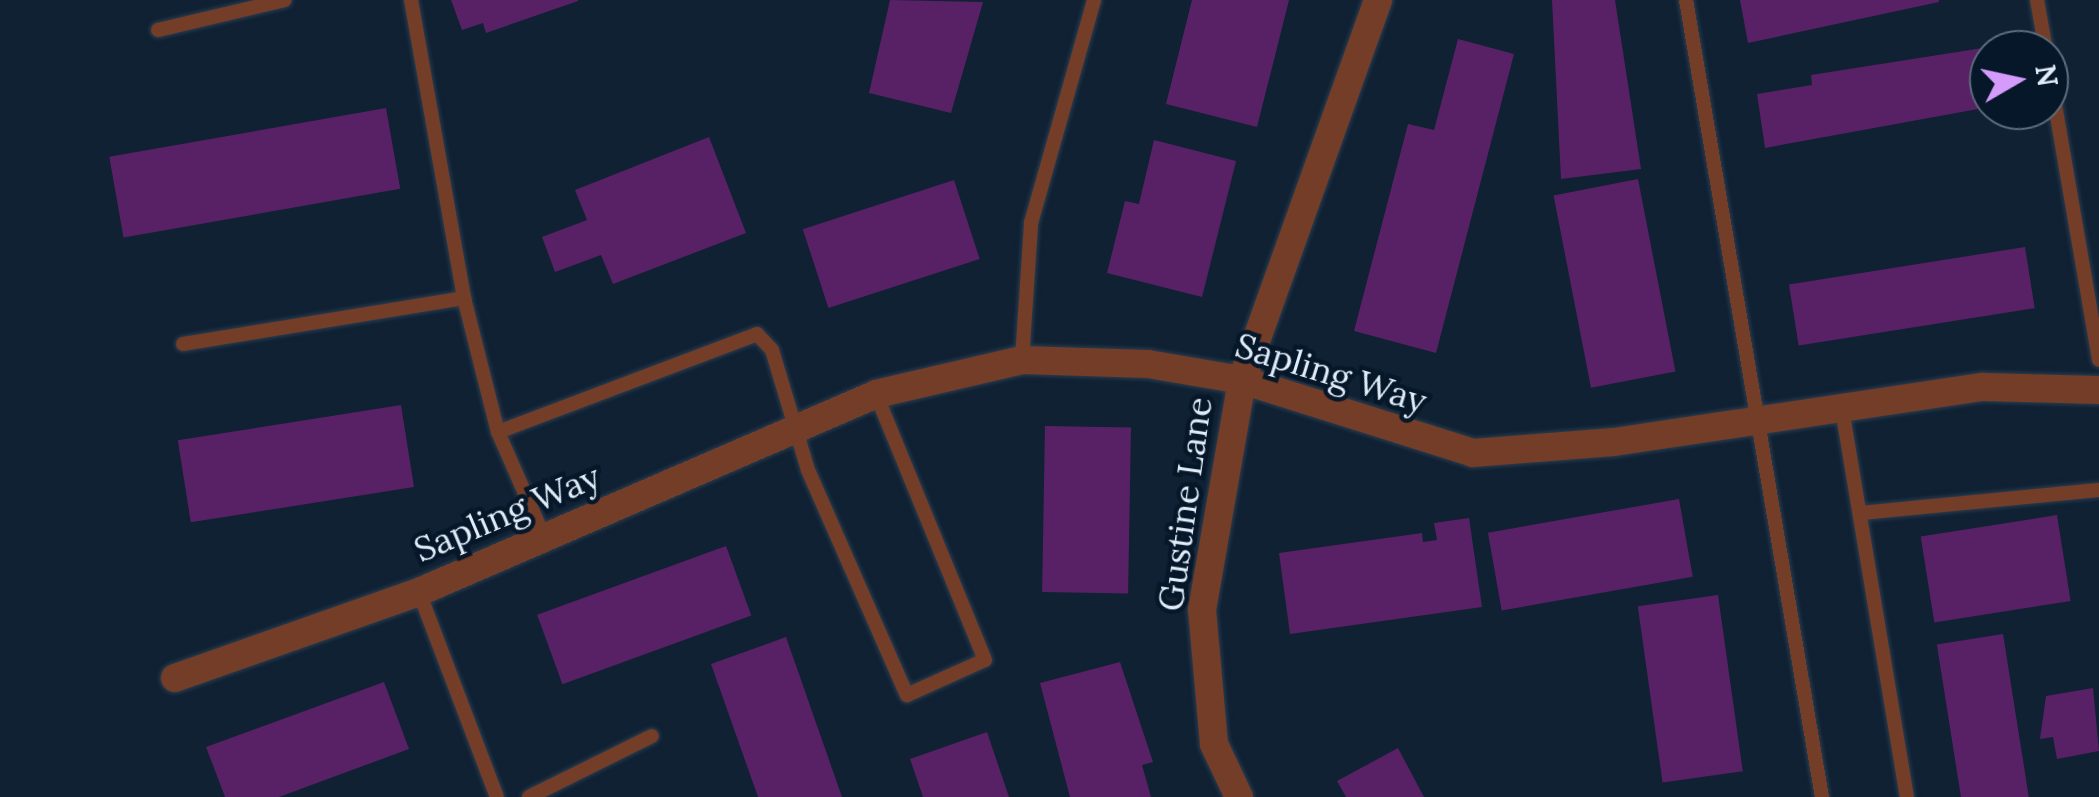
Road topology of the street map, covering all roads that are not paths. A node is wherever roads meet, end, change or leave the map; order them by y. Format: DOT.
graph roads {
  1 [pos="285,0"];
  2 [pos="411,0"];
  3 [pos="1094,0"];
  4 [pos="1378,0"];
  5 [pos="1686,0"];
  6 [pos="2037,0"];
  7 [pos="158,30"];
  8 [pos="2042,30"];
  9 [pos="2059,130"];
  10 [pos="464,298"];
  11 [pos="183,344"];
  12 [pos="1022,360"];
  13 [pos="2099,360"];
  14 [pos="1242,380"];
  15 [pos="2099,390"];
  16 [pos="876,394"];
  17 [pos="1842,408"];
  18 [pos="1754,421"];
  19 [pos="799,424"];
  20 [pos="498,432"];
  21 [pos="2099,490"];
  22 [pos="1860,512"];
  23 [pos="544,539"];
  24 [pos="420,592"];
  25 [pos="175,678"];
  26 [pos="652,736"];
  27 [pos="497,797"];
  28 [pos="529,797"];
  29 [pos="1240,797"];
  30 [pos="1822,797"];
  31 [pos="1907,797"];
  1 -- 7 [label="lane"];
  2 -- 10 [label="lane"];
  3 -- 12 [label="lane"];
  4 -- 14 [label="street, Gustine Lane"];
  5 -- 18 [label="lane"];
  6 -- 8 [label="lane"];
  9 -- 13 [label="lane"];
  10 -- 11 [label="lane"];
  10 -- 20 [label="lane"];
  12 -- 14 [label="street, Sapling Way"];
  12 -- 16 [label="street, Sapling Way"];
  14 -- 18 [label="street, Sapling Way"];
  14 -- 29 [label="street, Gustine Lane"];
  15 -- 17 [label="street, Sapling Way"];
  16 -- 19 [label="street, Sapling Way"];
  16 -- 19 [label="lane"];
  17 -- 18 [label="street, Sapling Way"];
  17 -- 22 [label="lane"];
  18 -- 30 [label="lane"];
  19 -- 20 [label="lane"];
  19 -- 23 [label="street, Sapling Way"];
  20 -- 23 [label="lane"];
  21 -- 22 [label="lane"];
  22 -- 31 [label="lane"];
  23 -- 24 [label="street, Sapling Way"];
  24 -- 25 [label="street, Sapling Way"];
  24 -- 27 [label="lane"];
  26 -- 28 [label="lane"];
}
